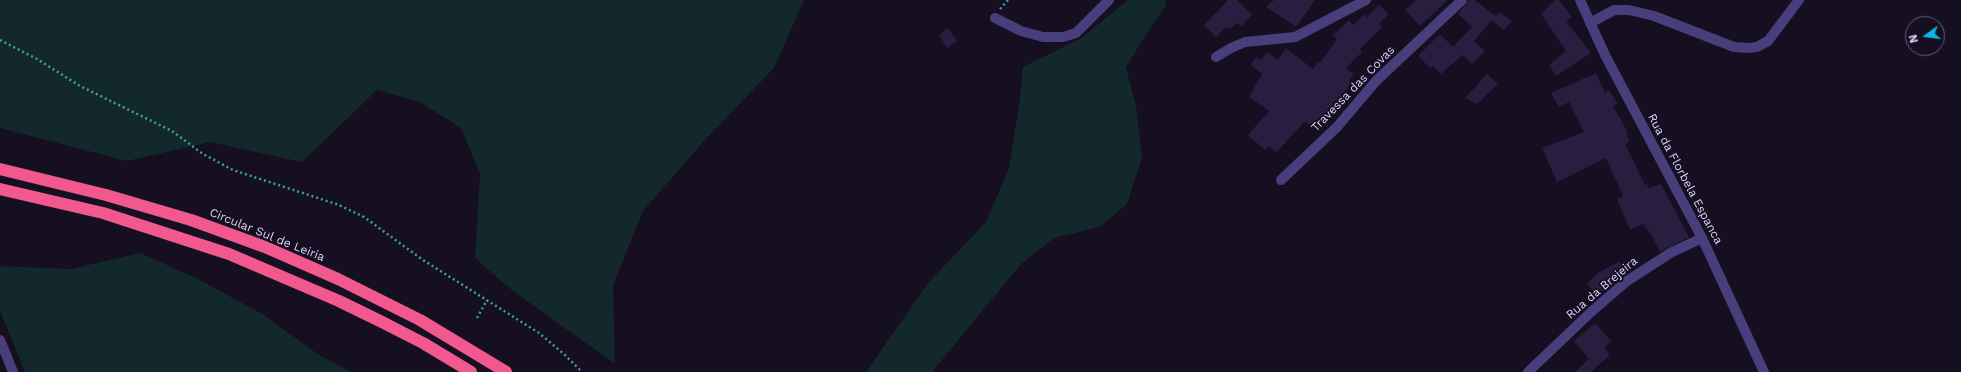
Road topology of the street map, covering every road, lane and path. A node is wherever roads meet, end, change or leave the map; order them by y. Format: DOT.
graph roads {
  1 [pos="1109,0"];
  2 [pos="1366,0"];
  3 [pos="1462,0"];
  4 [pos="1580,0"];
  5 [pos="1799,0"];
  6 [pos="996,18"];
  7 [pos="1590,22"];
  8 [pos="0,40"];
  9 [pos="1216,57"];
  10 [pos="0,169"];
  11 [pos="1281,180"];
  12 [pos="0,189"];
  13 [pos="1702,238"];
  14 [pos="487,300"];
  15 [pos="478,318"];
  16 [pos="0,340"];
  17 [pos="13,372"];
  18 [pos="471,372"];
  19 [pos="506,372"];
  20 [pos="582,372"];
  21 [pos="1528,372"];
  22 [pos="1764,372"];
  1 -- 6 [label="street"];
  2 -- 9 [label="street"];
  3 -- 11 [label="street, Travessa das Covas"];
  4 -- 7 [label="street, Rua da Florbela Espanca"];
  5 -- 7 [label="street"];
  7 -- 13 [label="street, Rua da Florbela Espanca"];
  8 -- 14 [label="path"];
  10 -- 19 [label="highway, Circular Sul de Leiria"];
  12 -- 18 [label="highway"];
  13 -- 21 [label="street, Rua da Brejeira"];
  13 -- 22 [label="street, Rua da Florbela Espanca"];
  14 -- 15 [label="path"];
  14 -- 20 [label="path"];
  16 -- 17 [label="street"];
}
